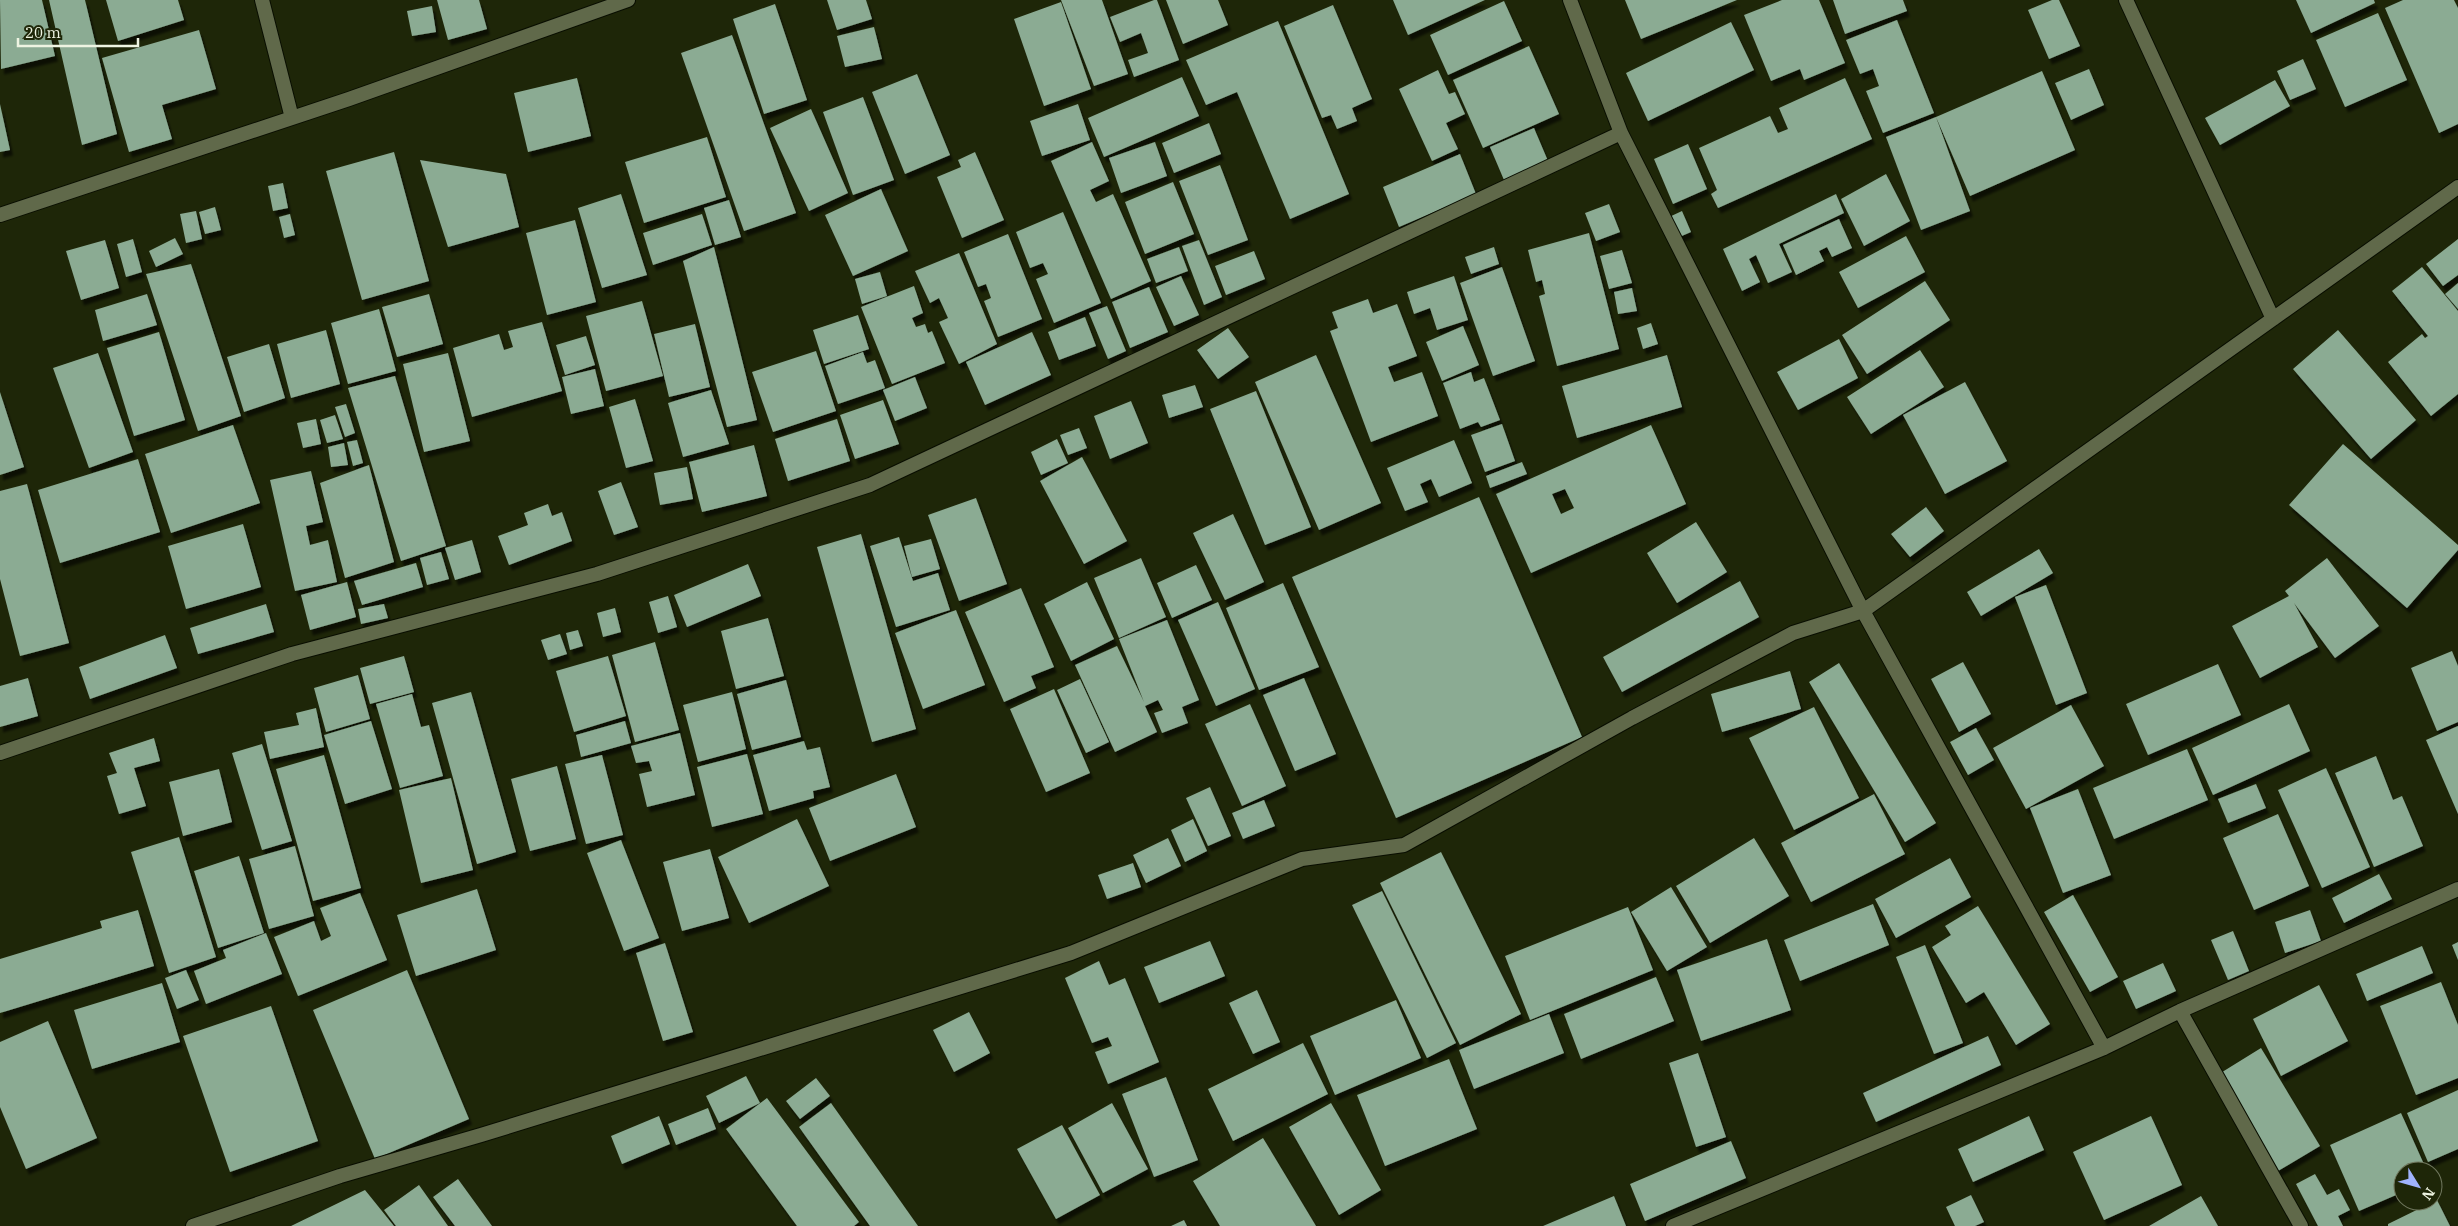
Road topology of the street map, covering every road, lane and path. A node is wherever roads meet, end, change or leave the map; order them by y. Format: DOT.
graph roads {
  1 [pos="262,0"];
  2 [pos="628,0"];
  3 [pos="1570,0"];
  4 [pos="2126,0"];
  5 [pos="292,118"];
  6 [pos="1621,133"];
  7 [pos="2458,188"];
  8 [pos="0,216"];
  9 [pos="2273,319"];
  10 [pos="1862,611"];
  11 [pos="0,753"];
  12 [pos="2458,889"];
  13 [pos="2180,1011"];
  14 [pos="2104,1048"];
  15 [pos="193,1226"];
  16 [pos="1673,1226"];
  17 [pos="2301,1226"];
  1 -- 5 [label="street"];
  2 -- 5 [label="street"];
  3 -- 6 [label="street"];
  4 -- 9 [label="street"];
  5 -- 8 [label="street"];
  6 -- 10 [label="street"];
  6 -- 11 [label="street"];
  7 -- 9 [label="street"];
  9 -- 10 [label="street"];
  10 -- 14 [label="street"];
  10 -- 15 [label="street"];
  12 -- 13 [label="street"];
  13 -- 14 [label="street"];
  13 -- 17 [label="street"];
  14 -- 16 [label="street"];
}
